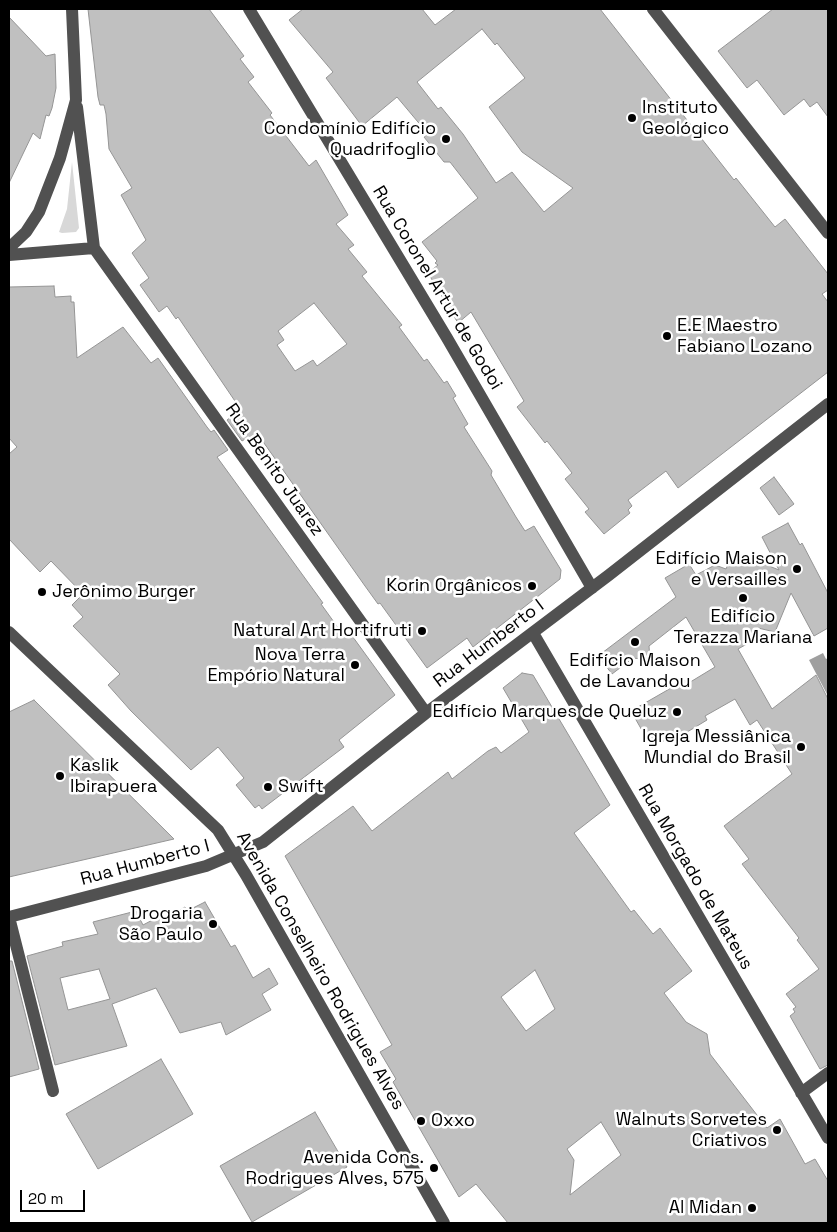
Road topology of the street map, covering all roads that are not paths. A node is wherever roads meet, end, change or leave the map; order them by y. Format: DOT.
graph roads {
  1 [pos="72,9"];
  2 [pos="249,9"];
  3 [pos="653,9"];
  4 [pos="76,100"];
  5 [pos="828,234"];
  6 [pos="9,248"];
  7 [pos="94,248"];
  8 [pos="9,256"];
  9 [pos="828,404"];
  10 [pos="592,588"];
  11 [pos="9,632"];
  12 [pos="533,633"];
  13 [pos="426,713"];
  14 [pos="235,855"];
  15 [pos="9,917"];
  16 [pos="828,1073"];
  17 [pos="53,1091"];
  18 [pos="801,1093"];
  19 [pos="828,1138"];
  20 [pos="444,1223"];
  1 -- 4 [label="street"];
  2 -- 10 [label="street, Rua Coronel Artur de Godoi"];
  3 -- 5 [label="street"];
  4 -- 6 [label="street"];
  4 -- 7 [label="street"];
  7 -- 8 [label="street"];
  7 -- 13 [label="street, Rua Benito Juarez"];
  9 -- 10 [label="street, Rua Humberto I"];
  10 -- 12 [label="street, Rua Humberto I"];
  11 -- 14 [label="street, Avenida Conselheiro Rodrigues Alves"];
  12 -- 13 [label="street, Rua Humberto I"];
  12 -- 18 [label="street, Rua Morgado de Mateus"];
  13 -- 14 [label="street, Rua Humberto I"];
  14 -- 15 [label="street, Rua Humberto I"];
  14 -- 20 [label="street, Avenida Conselheiro Rodrigues Alves"];
  15 -- 17 [label="street"];
  16 -- 18 [label="street"];
  18 -- 19 [label="street, Rua Morgado de Mateus"];
}
